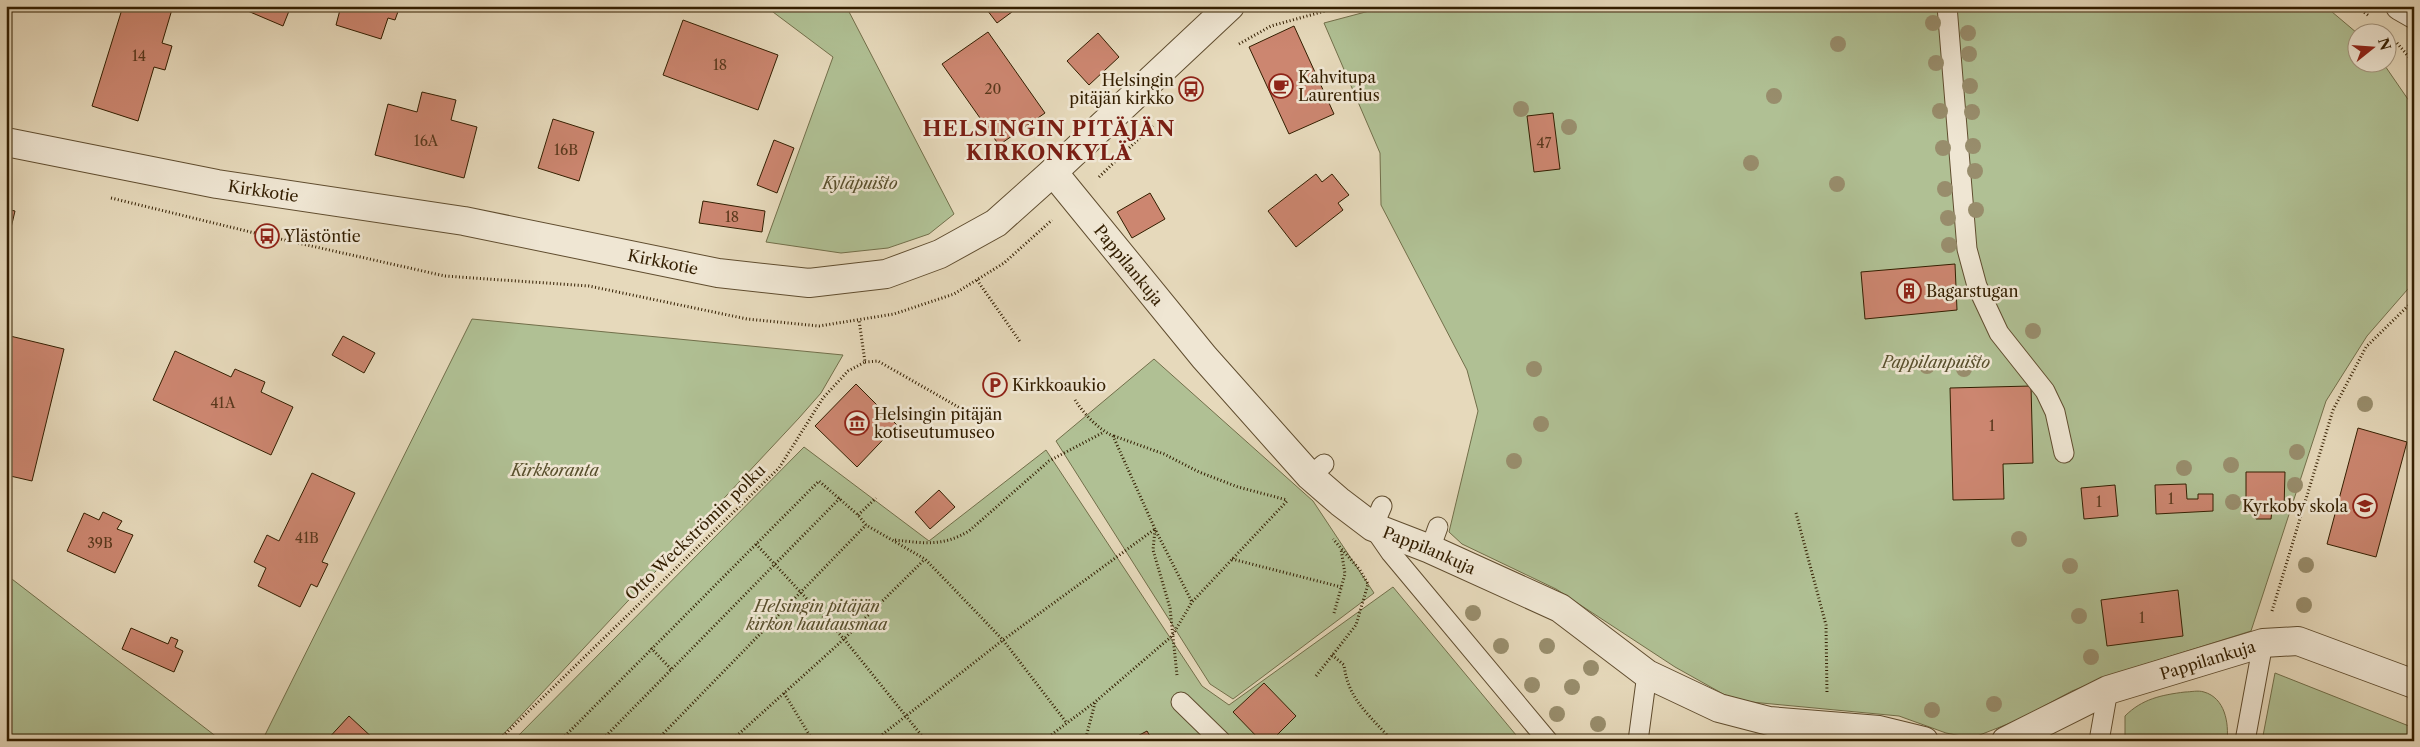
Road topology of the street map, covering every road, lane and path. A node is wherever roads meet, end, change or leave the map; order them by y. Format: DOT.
graph roads {
  1 [pos="1230,6"];
  2 [pos="1343,6"];
  3 [pos="1947,6"];
  4 [pos="2400,6"];
  5 [pos="2414,14"];
  6 [pos="2398,44"];
  7 [pos="1236,46"];
  8 [pos="2414,63"];
  9 [pos="6,142"];
  10 [pos="1053,172"];
  11 [pos="977,280"];
  12 [pos="2414,300"];
  13 [pos="859,320"];
  14 [pos="1021,342"];
  15 [pos="865,362"];
  16 [pos="1075,400"];
  17 [pos="960,408"];
  18 [pos="1104,432"];
  19 [pos="1113,436"];
  20 [pos="2064,454"];
  21 [pos="1317,470"];
  22 [pos="840,498"];
  23 [pos="876,498"];
  24 [pos="1287,501"];
  25 [pos="1796,513"];
  26 [pos="858,515"];
  27 [pos="1378,516"];
  28 [pos="866,525"];
  29 [pos="1155,529"];
  30 [pos="1329,535"];
  31 [pos="892,540"];
  32 [pos="756,544"];
  33 [pos="1341,548"];
  34 [pos="925,559"];
  35 [pos="1232,559"];
  36 [pos="775,564"];
  37 [pos="1341,587"];
  38 [pos="802,593"];
  39 [pos="1192,602"];
  40 [pos="1334,613"];
  41 [pos="1172,636"];
  42 [pos="844,639"];
  43 [pos="1003,640"];
  44 [pos="2263,643"];
  45 [pos="651,648"];
  46 [pos="1332,655"];
  47 [pos="672,669"];
  48 [pos="1647,674"];
  49 [pos="1316,676"];
  50 [pos="2414,684"];
  51 [pos="2108,690"];
  52 [pos="784,693"];
  53 [pos="1096,702"];
  54 [pos="1181,702"];
  55 [pos="906,716"];
  56 [pos="1066,722"];
  57 [pos="1827,726"];
  58 [pos="498,741"];
  59 [pos="560,741"];
  60 [pos="600,741"];
  61 [pos="656,741"];
  62 [pos="730,741"];
  63 [pos="813,741"];
  64 [pos="874,741"];
  65 [pos="926,741"];
  66 [pos="1043,741"];
  67 [pos="1085,741"];
  68 [pos="1221,741"];
  69 [pos="1387,741"];
  70 [pos="1548,741"];
  71 [pos="1638,741"];
  72 [pos="1924,741"];
  73 [pos="2006,741"];
  74 [pos="2099,741"];
  75 [pos="2245,741"];
  1 -- 10 [label="street, Kirkkotie"];
  2 -- 7 [label="path"];
  3 -- 20 [label="lane"];
  4 -- 5 [label="street"];
  6 -- 8 [label="path"];
  9 -- 10 [label="street, Kirkkotie"];
  10 -- 21 [label="street, Pappilankuja"];
  11 -- 14 [label="path"];
  12 -- 44 [label="path"];
  13 -- 15 [label="path"];
  15 -- 17 [label="path"];
  15 -- 58 [label="path, Otto Weckströmin polku"];
  16 -- 18 [label="path"];
  18 -- 19 [label="path"];
  18 -- 31 [label="path"];
  19 -- 24 [label="path"];
  19 -- 29 [label="path"];
  21 -- 24 [label="path"];
  21 -- 27 [label="street, Pappilankuja"];
  22 -- 26 [label="path"];
  22 -- 32 [label="path"];
  22 -- 36 [label="path"];
  23 -- 26 [label="path"];
  24 -- 35 [label="path"];
  25 -- 57 [label="path"];
  26 -- 28 [label="path"];
  27 -- 48 [label="street, Pappilankuja"];
  27 -- 70 [label="lane"];
  28 -- 31 [label="path"];
  28 -- 38 [label="path"];
  29 -- 39 [label="path"];
  29 -- 41 [label="path"];
  29 -- 43 [label="path"];
  30 -- 33 [label="path"];
  31 -- 34 [label="path"];
  32 -- 36 [label="path"];
  32 -- 45 [label="path"];
  33 -- 37 [label="path"];
  33 -- 46 [label="path"];
  34 -- 42 [label="path"];
  34 -- 43 [label="path"];
  35 -- 37 [label="path"];
  35 -- 39 [label="path"];
  36 -- 38 [label="path"];
  36 -- 47 [label="path"];
  37 -- 40 [label="path"];
  38 -- 42 [label="path"];
  38 -- 61 [label="path"];
  39 -- 41 [label="path"];
  41 -- 53 [label="path"];
  41 -- 54 [label="path"];
  42 -- 52 [label="path"];
  42 -- 55 [label="path"];
  43 -- 55 [label="path"];
  43 -- 56 [label="path"];
  44 -- 50 [label="street, Pappilankuja"];
  44 -- 51 [label="street, Pappilankuja"];
  44 -- 75 [label="lane"];
  45 -- 47 [label="path"];
  45 -- 59 [label="path"];
  46 -- 49 [label="path"];
  46 -- 69 [label="path"];
  47 -- 60 [label="path"];
  48 -- 57 [label="street, Pappilankuja"];
  48 -- 71 [label="lane"];
  51 -- 73 [label="street, Pappilankuja"];
  51 -- 74 [label="lane"];
  52 -- 62 [label="path"];
  52 -- 63 [label="path"];
  53 -- 56 [label="path"];
  53 -- 67 [label="path"];
  54 -- 68 [label="lane"];
  55 -- 64 [label="path"];
  55 -- 65 [label="path"];
  56 -- 66 [label="path"];
  57 -- 72 [label="street, Pappilankuja"];
}
